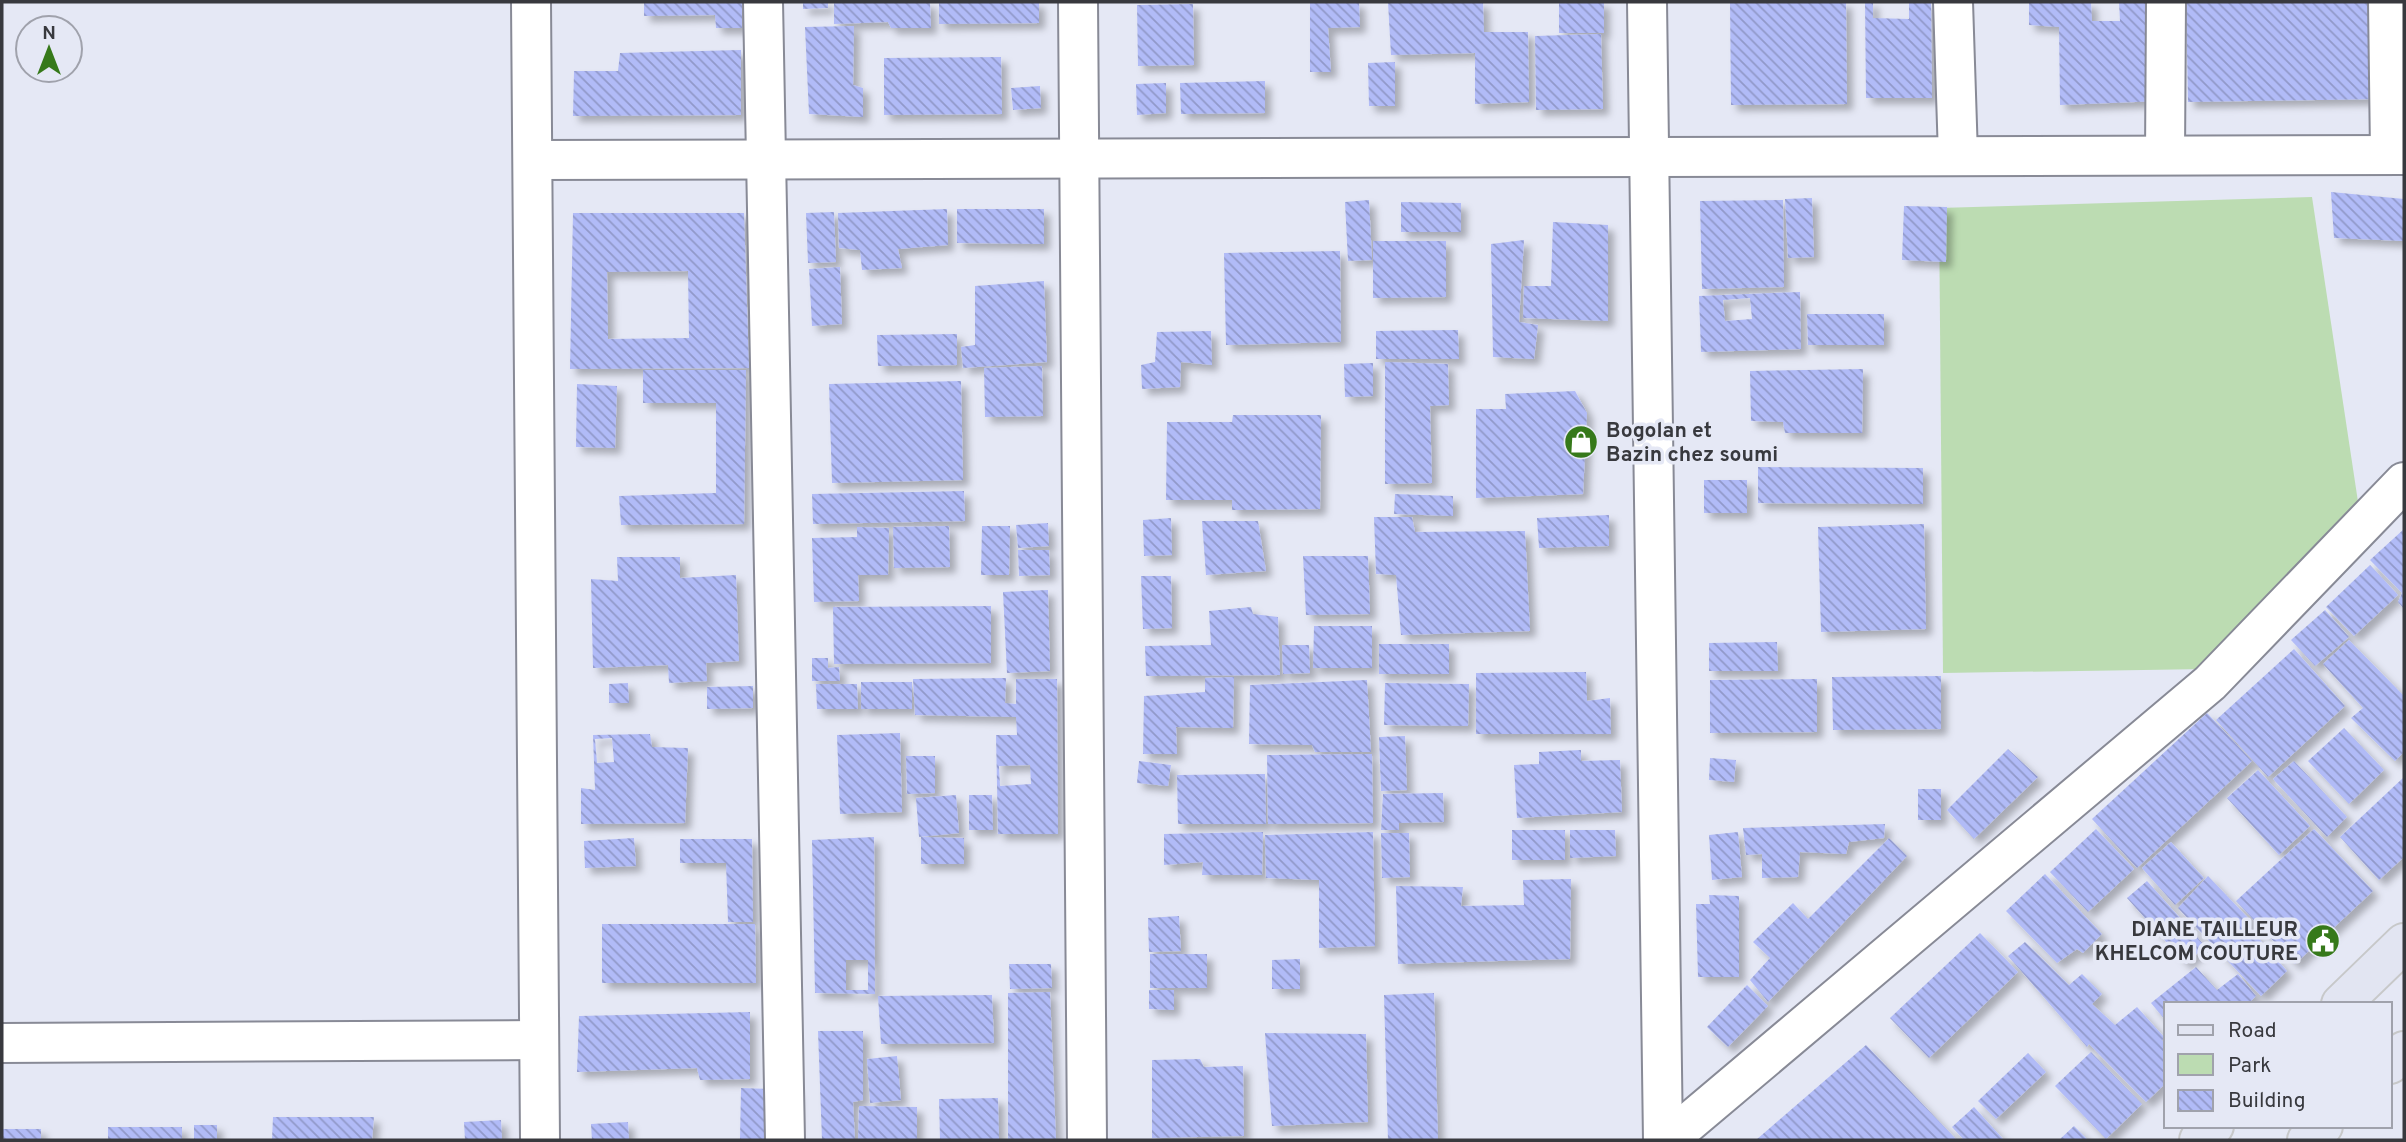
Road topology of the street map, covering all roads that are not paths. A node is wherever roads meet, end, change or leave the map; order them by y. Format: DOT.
graph roads {
  1 [pos="531,2"];
  2 [pos="763,2"];
  3 [pos="1077,2"];
  4 [pos="1647,2"];
  5 [pos="1953,2"];
  6 [pos="2166,2"];
  7 [pos="2388,2"];
  8 [pos="2397,154"];
  9 [pos="2165,155"];
  10 [pos="1958,156"];
  11 [pos="1649,157"];
  12 [pos="1079,158"];
  13 [pos="765,159"];
  14 [pos="534,160"];
  15 [pos="2404,482"];
  16 [pos="2404,943"];
  17 [pos="2343,1002"];
  18 [pos="539,1040"];
  19 [pos="2,1043"];
  20 [pos="2212,1128"];
  21 [pos="2321,1128"];
  22 [pos="540,1140"];
  23 [pos="785,1140"];
  24 [pos="1087,1140"];
  25 [pos="1665,1140"];
  26 [pos="2199,1140"];
  27 [pos="2307,1140"];
  1 -- 14 [label="street"];
  2 -- 13 [label="street"];
  3 -- 12 [label="street"];
  4 -- 11 [label="street"];
  5 -- 10 [label="street"];
  6 -- 9 [label="street"];
  7 -- 8 [label="street"];
  8 -- 9 [label="street"];
  9 -- 10 [label="street"];
  10 -- 11 [label="street"];
  11 -- 12 [label="street"];
  11 -- 25 [label="street"];
  12 -- 13 [label="street"];
  12 -- 24 [label="street"];
  13 -- 14 [label="street"];
  13 -- 23 [label="street"];
  14 -- 18 [label="street"];
  15 -- 25 [label="street"];
  16 -- 17 [label="main road"];
  18 -- 19 [label="street"];
  18 -- 22 [label="street"];
  20 -- 26 [label="main road"];
  21 -- 27 [label="main road"];
}
